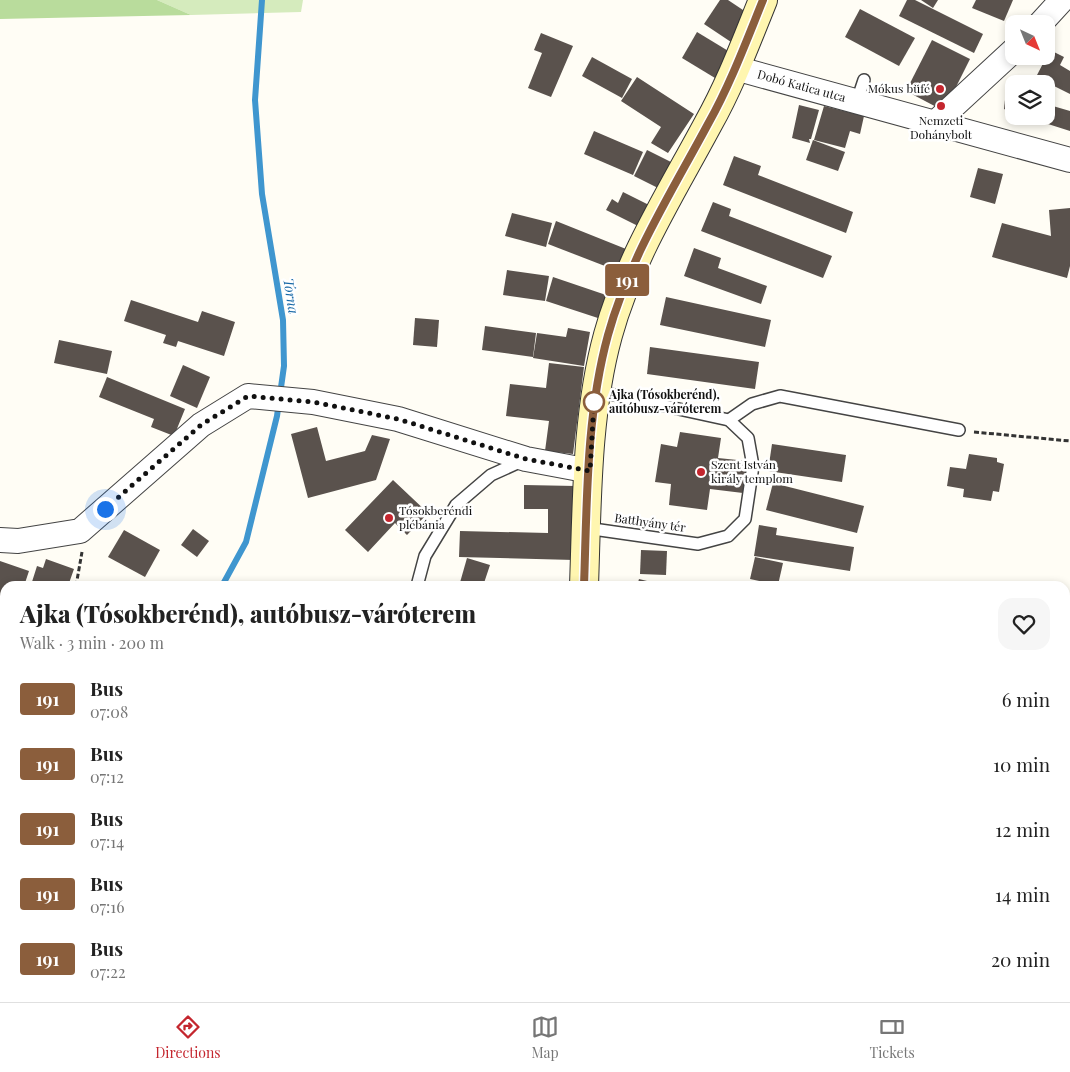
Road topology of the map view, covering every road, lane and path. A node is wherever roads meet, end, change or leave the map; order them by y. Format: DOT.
graph roads {
  1 [pos="763,0"];
  2 [pos="1062,0"];
  3 [pos="1048,15"];
  4 [pos="1005,58"];
  5 [pos="735,68"];
  6 [pos="935,123"];
  7 [pos="1070,160"];
  8 [pos="596,391"];
  9 [pos="729,420"];
  10 [pos="958,430"];
  11 [pos="1070,441"];
  12 [pos="526,459"];
  13 [pos="590,471"];
  14 [pos="586,528"];
  15 [pos="80,531"];
  16 [pos="0,540"];
  17 [pos="77,581"];
  18 [pos="418,581"];
  19 [pos="584,581"];
  1 -- 5 [label="main road"];
  2 -- 3 [label="street"];
  4 -- 6 [label="street"];
  5 -- 6 [label="street, Dobó Katica utca"];
  5 -- 8 [label="main road"];
  6 -- 7 [label="street, Dobó Katica utca"];
  8 -- 9 [label="lane"];
  8 -- 13 [label="main road"];
  9 -- 10 [label="lane"];
  9 -- 14 [label="lane, Batthyány tér"];
  10 -- 11 [label="path"];
  12 -- 13 [label="street"];
  12 -- 15 [label="street"];
  12 -- 18 [label="lane"];
  13 -- 14 [label="main road"];
  14 -- 19 [label="main road"];
  15 -- 16 [label="street"];
  15 -- 17 [label="path"];
}
